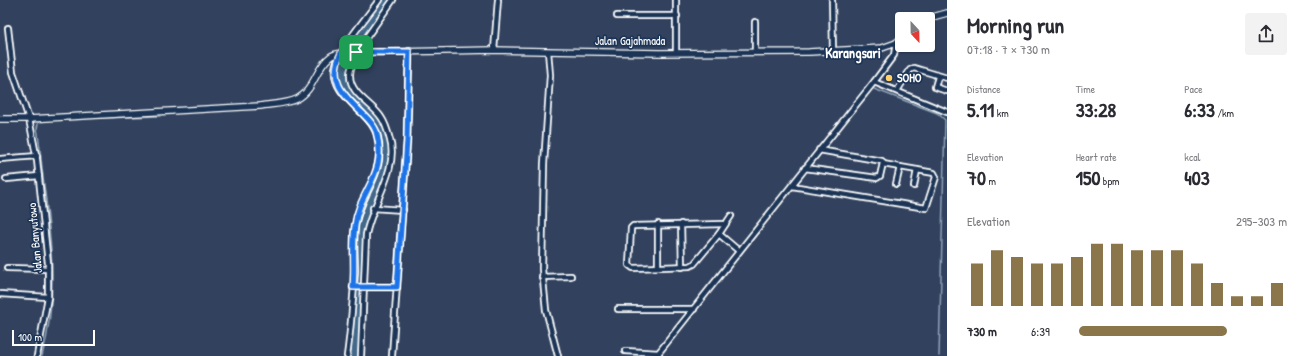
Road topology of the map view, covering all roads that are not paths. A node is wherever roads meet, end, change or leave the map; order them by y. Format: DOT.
graph roads {
  1 [pos="379,0"];
  2 [pos="393,0"];
  3 [pos="498,0"];
  4 [pos="676,0"];
  5 [pos="832,0"];
  6 [pos="947,13"];
  7 [pos="617,16"];
  8 [pos="677,16"];
  9 [pos="935,16"];
  10 [pos="755,22"];
  11 [pos="8,28"];
  12 [pos="895,43"];
  13 [pos="895,49"];
  14 [pos="494,50"];
  15 [pos="833,50"];
  16 [pos="755,51"];
  17 [pos="356,52"];
  18 [pos="676,52"];
  19 [pos="343,53"];
  20 [pos="409,56"];
  21 [pos="548,56"];
  22 [pos="938,77"];
  23 [pos="947,78"];
  24 [pos="874,82"];
  25 [pos="947,91"];
  26 [pos="897,92"];
  27 [pos="947,112"];
  28 [pos="0,119"];
  29 [pos="29,119"];
  30 [pos="819,150"];
  31 [pos="36,156"];
  32 [pos="0,159"];
  33 [pos="883,164"];
  34 [pos="900,167"];
  35 [pos="805,168"];
  36 [pos="917,170"];
  37 [pos="39,176"];
  38 [pos="6,179"];
  39 [pos="896,184"];
  40 [pos="792,186"];
  41 [pos="914,186"];
  42 [pos="373,208"];
  43 [pos="402,210"];
  44 [pos="732,216"];
  45 [pos="658,224"];
  46 [pos="682,224"];
  47 [pos="725,224"];
  48 [pos="719,234"];
  49 [pos="739,251"];
  50 [pos="658,267"];
  51 [pos="682,267"];
  52 [pos="7,268"];
  53 [pos="48,269"];
  54 [pos="571,276"];
  55 [pos="542,277"];
  56 [pos="354,287"];
  57 [pos="397,287"];
  58 [pos="364,288"];
  59 [pos="0,294"];
  60 [pos="48,297"];
  61 [pos="618,309"];
  62 [pos="694,309"];
  63 [pos="625,351"];
  64 [pos="658,354"];
  65 [pos="37,356"];
  66 [pos="347,356"];
  67 [pos="360,356"];
  68 [pos="392,356"];
  69 [pos="558,356"];
  1 -- 19 [label="street"];
  2 -- 17 [label="street"];
  3 -- 14 [label="street"];
  4 -- 8 [label="street"];
  5 -- 15 [label="street"];
  6 -- 9 [label="street"];
  7 -- 8 [label="street"];
  8 -- 18 [label="street"];
  10 -- 16 [label="street"];
  11 -- 29 [label="street, Jalan Banyutowo"];
  12 -- 15 [label="street, Jalan Gajahmada"];
  13 -- 24 [label="street"];
  14 -- 20 [label="street, Jalan Gajahmada"];
  14 -- 21 [label="street, Jalan Gajahmada"];
  15 -- 16 [label="street, Jalan Gajahmada"];
  16 -- 18 [label="street, Jalan Gajahmada"];
  17 -- 19 [label="street, Jalan Gajahmada"];
  17 -- 20 [label="street, Jalan Gajahmada"];
  17 -- 42 [label="street"];
  18 -- 21 [label="street, Jalan Gajahmada"];
  19 -- 29 [label="street"];
  19 -- 56 [label="street"];
  20 -- 43 [label="street"];
  21 -- 55 [label="street"];
  22 -- 23 [label="street"];
  22 -- 25 [label="street"];
  22 -- 26 [label="street"];
  24 -- 26 [label="street"];
  24 -- 30 [label="street"];
  26 -- 27 [label="street"];
  28 -- 29 [label="street"];
  29 -- 31 [label="street, Jalan Banyutowo"];
  30 -- 33 [label="street"];
  30 -- 35 [label="street"];
  31 -- 32 [label="street"];
  31 -- 37 [label="street, Jalan Banyutowo"];
  33 -- 34 [label="street"];
  33 -- 35 [label="street"];
  34 -- 36 [label="street"];
  34 -- 39 [label="street"];
  35 -- 40 [label="street"];
  36 -- 40 [label="street"];
  36 -- 41 [label="street"];
  37 -- 38 [label="street"];
  37 -- 53 [label="street, Jalan Banyutowo"];
  40 -- 49 [label="street"];
  42 -- 43 [label="street"];
  42 -- 58 [label="street"];
  43 -- 57 [label="street"];
  44 -- 47 [label="street"];
  45 -- 46 [label="street"];
  45 -- 50 [label="street"];
  45 -- 50 [label="street"];
  46 -- 47 [label="street"];
  46 -- 51 [label="street"];
  47 -- 48 [label="street"];
  48 -- 49 [label="street"];
  48 -- 51 [label="street"];
  49 -- 62 [label="street"];
  50 -- 51 [label="street"];
  52 -- 53 [label="street"];
  53 -- 60 [label="street, Jalan Banyutowo"];
  54 -- 55 [label="street"];
  55 -- 69 [label="street"];
  56 -- 58 [label="street"];
  56 -- 66 [label="street"];
  57 -- 58 [label="street"];
  57 -- 68 [label="street"];
  58 -- 67 [label="street"];
  59 -- 60 [label="street"];
  60 -- 65 [label="street, Jalan Banyutowo"];
  61 -- 62 [label="street"];
  62 -- 64 [label="street"];
  63 -- 64 [label="street"];
}
